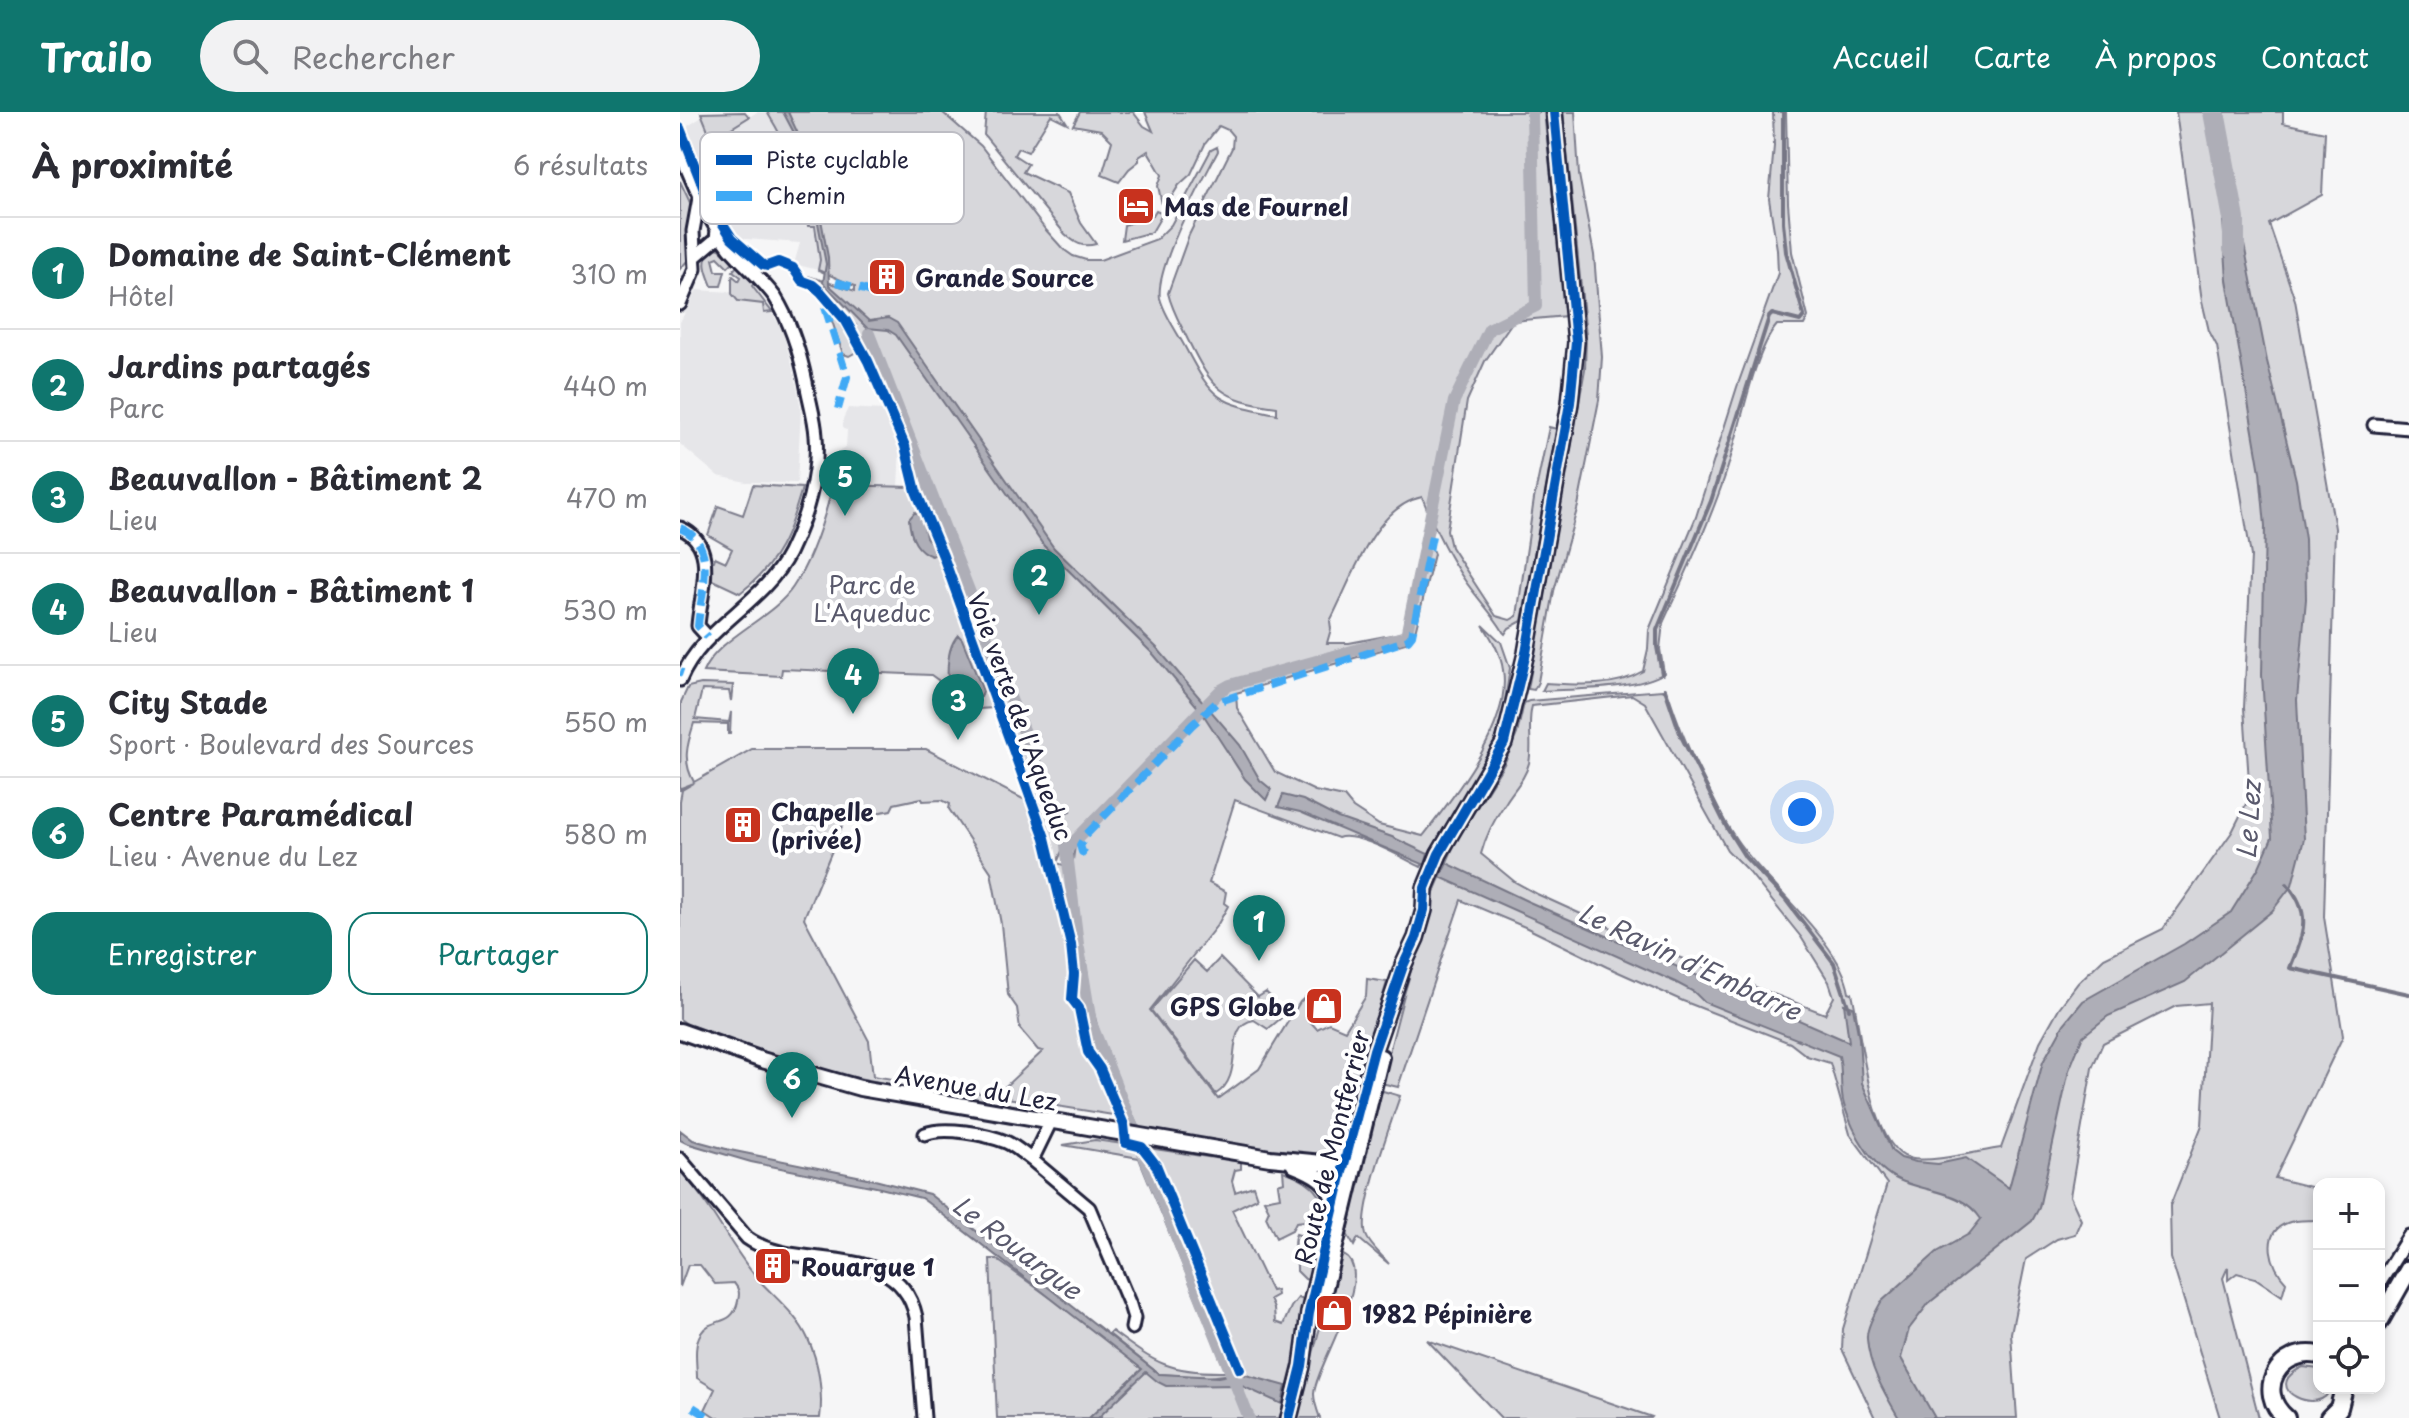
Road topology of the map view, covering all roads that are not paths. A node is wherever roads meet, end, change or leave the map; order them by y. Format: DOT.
graph roads {
  1 [pos="1554,112"];
  2 [pos="680,152"];
  3 [pos="700,211"];
  4 [pos="712,224"];
  5 [pos="717,230"];
  6 [pos="711,243"];
  7 [pos="727,245"];
  8 [pos="696,256"];
  9 [pos="680,304"];
  10 [pos="2374,425"];
  11 [pos="2409,428"];
  12 [pos="680,528"];
  13 [pos="704,642"];
  14 [pos="681,675"];
  15 [pos="1391,1003"];
  16 [pos="680,1031"];
  17 [pos="1050,1123"];
  18 [pos="925,1134"];
  19 [pos="1347,1149"];
  20 [pos="680,1159"];
  21 [pos="1032,1160"];
  22 [pos="1321,1170"];
  23 [pos="1345,1178"];
  24 [pos="1334,1204"];
  25 [pos="2409,1236"];
  26 [pos="2385,1274"];
  27 [pos="2385,1301"];
  28 [pos="2385,1311"];
  29 [pos="1132,1328"];
  30 [pos="2313,1353"];
  31 [pos="1302,1366"];
  32 [pos="2344,1394"];
  33 [pos="2275,1411"];
  34 [pos="2335,1415"];
  35 [pos="1290,1416"];
  36 [pos="924,1418"];
  37 [pos="2286,1418"];
  1 -- 15 [label="street, Route de Montferrier"];
  2 -- 3 [label="street"];
  3 -- 8 [label="street"];
  4 -- 5 [label="street"];
  5 -- 6 [label="street"];
  5 -- 7 [label="street"];
  6 -- 7 [label="street"];
  6 -- 8 [label="street"];
  7 -- 13 [label="street"];
  8 -- 9 [label="street"];
  10 -- 11 [label="street"];
  12 -- 13 [label="street"];
  13 -- 14 [label="street"];
  15 -- 19 [label="street, Route de Montferrier"];
  15 -- 23 [label="street, Route de Montferrier"];
  16 -- 17 [label="street, Avenue du Lez"];
  17 -- 21 [label="street"];
  17 -- 22 [label="street, Avenue du Lez"];
  18 -- 21 [label="street"];
  19 -- 22 [label="street"];
  19 -- 23 [label="street, Route de Montferrier"];
  20 -- 36 [label="street"];
  21 -- 29 [label="street"];
  22 -- 23 [label="street, Avenue du Lez"];
  22 -- 24 [label="street"];
  23 -- 24 [label="street, Route de Montferrier"];
  23 -- 31 [label="street, Route de Montferrier"];
  24 -- 31 [label="street, Route de Montferrier"];
  25 -- 26 [label="street"];
  27 -- 28 [label="main road"];
  30 -- 33 [label="main road"];
  31 -- 35 [label="street, Route de Montferrier"];
  32 -- 34 [label="main road"];
  33 -- 37 [label="main road"];
}
